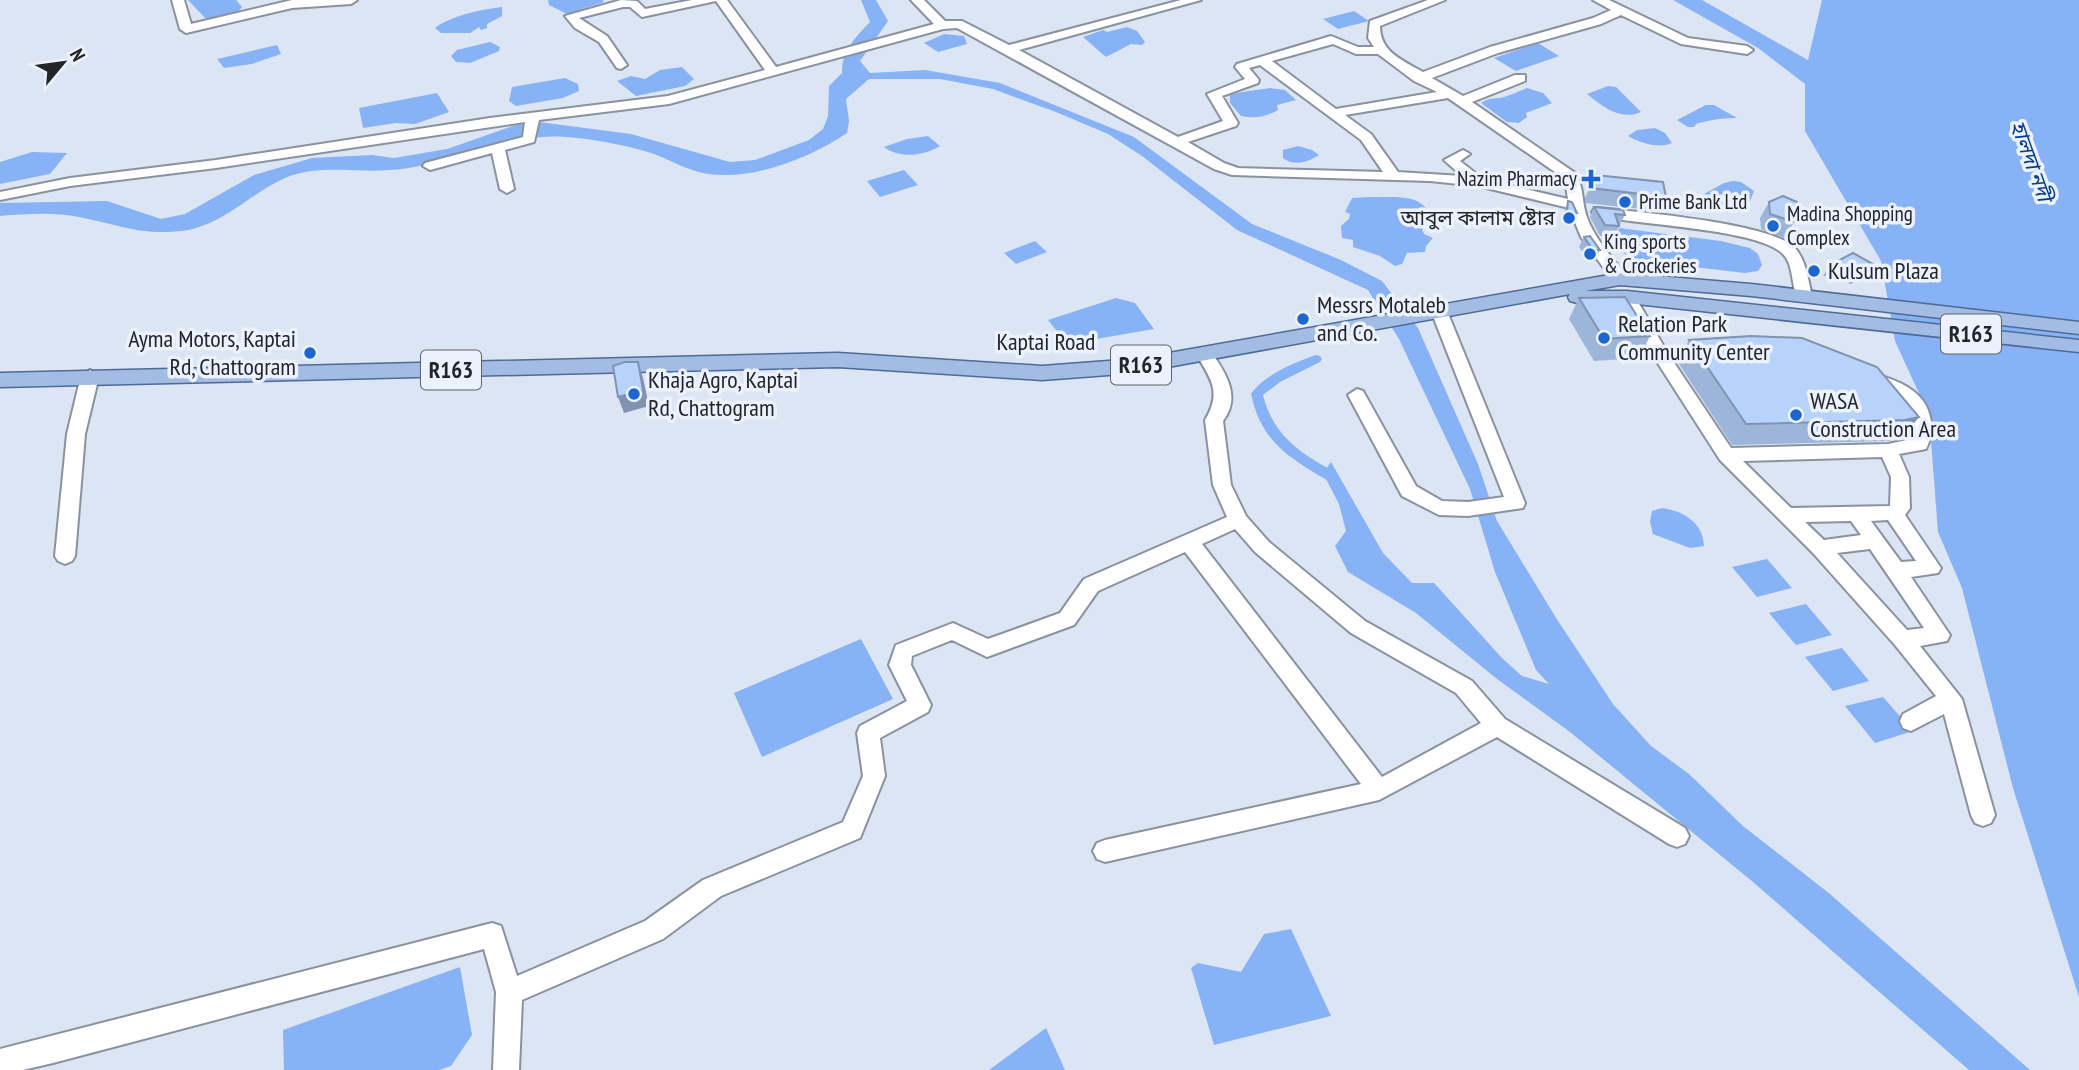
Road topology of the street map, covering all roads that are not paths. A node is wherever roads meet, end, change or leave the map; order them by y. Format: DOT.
graph roads {
  1 [pos="178,0"];
  2 [pos="351,0"];
  3 [pos="711,0"];
  4 [pos="721,0"];
  5 [pos="917,0"];
  6 [pos="1195,0"];
  7 [pos="1439,0"];
  8 [pos="1598,0"];
  9 [pos="1621,10"];
  10 [pos="942,24"];
  11 [pos="1008,49"];
  12 [pos="1381,50"];
  13 [pos="1747,50"];
  14 [pos="1262,60"];
  15 [pos="621,65"];
  16 [pos="773,72"];
  17 [pos="1419,78"];
  18 [pos="1520,78"];
  19 [pos="1449,94"];
  20 [pos="1462,101"];
  21 [pos="1333,113"];
  22 [pos="532,119"];
  23 [pos="1181,144"];
  24 [pos="498,147"];
  25 [pos="1463,154"];
  26 [pos="430,166"];
  27 [pos="1394,177"];
  28 [pos="1478,182"];
  29 [pos="507,189"];
  30 [pos="0,196"];
  31 [pos="1576,207"];
  32 [pos="1623,288"];
  33 [pos="1804,296"];
  34 [pos="1439,312"];
  35 [pos="1864,312"];
  36 [pos="2079,328"];
  37 [pos="2079,346"];
  38 [pos="1204,354"];
  39 [pos="1846,372"];
  40 [pos="90,376"];
  41 [pos="0,380"];
  42 [pos="1357,395"];
  43 [pos="1888,450"];
  44 [pos="1726,455"];
  45 [pos="1500,507"];
  46 [pos="1856,513"];
  47 [pos="1893,513"];
  48 [pos="1786,515"];
  49 [pos="1238,520"];
  50 [pos="1876,541"];
  51 [pos="1189,542"];
  52 [pos="1820,548"];
  53 [pos="65,556"];
  54 [pos="1898,570"];
  55 [pos="1902,639"];
  56 [pos="1951,699"];
  57 [pos="1911,721"];
  58 [pos="1497,726"];
  59 [pos="1379,790"];
  60 [pos="1983,815"];
  61 [pos="1677,835"];
  62 [pos="1105,851"];
  63 [pos="509,992"];
  64 [pos="0,1062"];
  65 [pos="506,1070"];
  1 -- 2 [label="street"];
  3 -- 15 [label="street"];
  4 -- 16 [label="street"];
  5 -- 10 [label="street"];
  6 -- 11 [label="street"];
  7 -- 12 [label="street"];
  8 -- 9 [label="street"];
  9 -- 13 [label="street"];
  9 -- 17 [label="street"];
  10 -- 11 [label="street"];
  10 -- 16 [label="street"];
  11 -- 23 [label="street"];
  12 -- 14 [label="street"];
  12 -- 17 [label="street"];
  14 -- 21 [label="street"];
  14 -- 23 [label="street"];
  16 -- 22 [label="street"];
  17 -- 19 [label="street"];
  18 -- 20 [label="street"];
  19 -- 20 [label="street"];
  19 -- 21 [label="street"];
  20 -- 31 [label="street"];
  21 -- 27 [label="street"];
  22 -- 24 [label="street"];
  22 -- 30 [label="street"];
  23 -- 27 [label="street"];
  24 -- 26 [label="street"];
  24 -- 29 [label="street"];
  25 -- 28 [label="street"];
  27 -- 28 [label="street"];
  28 -- 31 [label="street"];
  31 -- 32 [label="street"];
  31 -- 33 [label="street"];
  32 -- 33 [label="main road, R163"];
  32 -- 34 [label="main road, Kaptai Road / R163"];
  32 -- 35 [label="main road, R163"];
  32 -- 44 [label="street"];
  33 -- 35 [label="main road, R163"];
  34 -- 38 [label="main road, Kaptai Road / R163"];
  34 -- 45 [label="street"];
  35 -- 36 [label="main road, R163"];
  35 -- 37 [label="main road, R163"];
  38 -- 40 [label="main road, Kaptai Road / R163"];
  38 -- 49 [label="street"];
  39 -- 43 [label="street"];
  40 -- 41 [label="main road, R163"];
  40 -- 53 [label="street"];
  42 -- 45 [label="street"];
  43 -- 44 [label="street"];
  43 -- 47 [label="street"];
  44 -- 48 [label="street"];
  46 -- 47 [label="street"];
  46 -- 48 [label="street"];
  46 -- 50 [label="street"];
  47 -- 54 [label="street"];
  48 -- 52 [label="street"];
  49 -- 51 [label="street"];
  49 -- 58 [label="street"];
  50 -- 52 [label="street"];
  50 -- 54 [label="street"];
  51 -- 59 [label="street"];
  51 -- 63 [label="street"];
  52 -- 55 [label="street"];
  54 -- 55 [label="street"];
  55 -- 56 [label="street"];
  56 -- 57 [label="street"];
  56 -- 60 [label="street"];
  58 -- 59 [label="street"];
  58 -- 61 [label="street"];
  59 -- 62 [label="street"];
  63 -- 64 [label="street"];
  63 -- 65 [label="street"];
}
